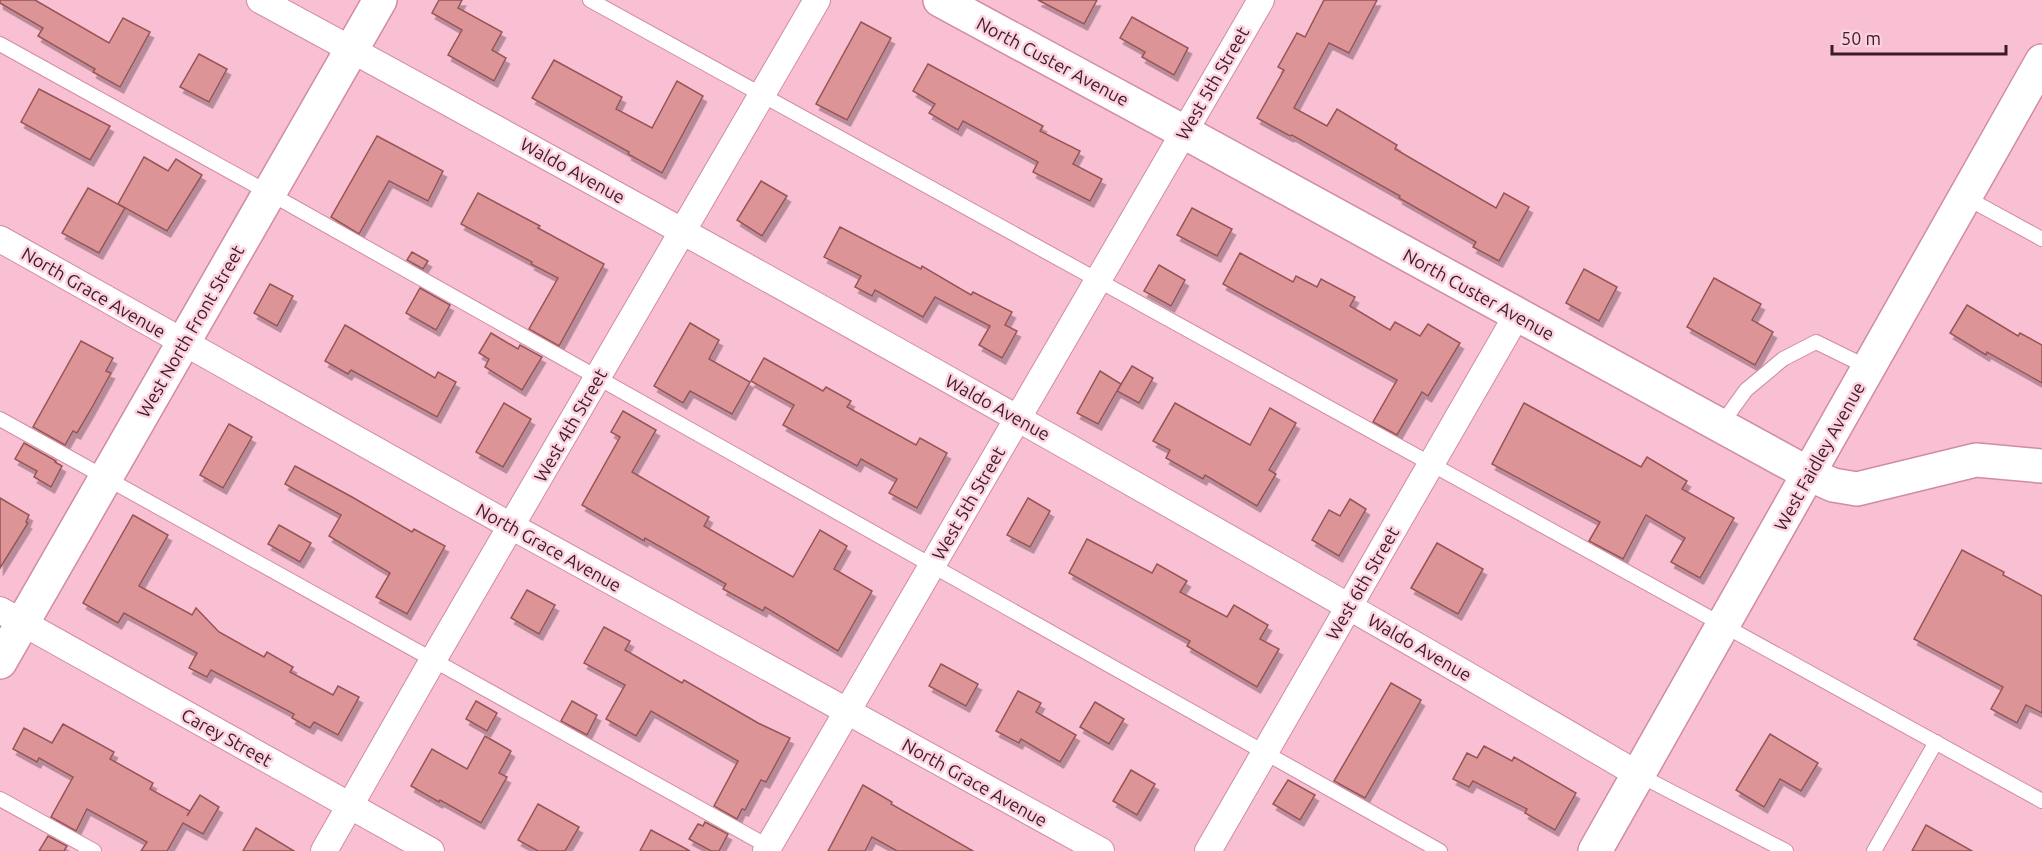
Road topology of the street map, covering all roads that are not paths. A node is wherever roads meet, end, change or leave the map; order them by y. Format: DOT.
graph roads {
  1 [pos="260,0"];
  2 [pos="380,0"];
  3 [pos="590,0"];
  4 [pos="817,0"];
  5 [pos="940,0"];
  6 [pos="1261,0"];
  7 [pos="0,44"];
  8 [pos="351,50"];
  9 [pos="2042,61"];
  10 [pos="763,95"];
  11 [pos="1184,132"];
  12 [pos="269,193"];
  13 [pos="1965,197"];
  14 [pos="684,230"];
  15 [pos="0,239"];
  16 [pos="2042,239"];
  17 [pos="1098,280"];
  18 [pos="1517,315"];
  19 [pos="183,343"];
  20 [pos="1869,368"];
  21 [pos="598,378"];
  22 [pos="1017,418"];
  23 [pos="0,419"];
  24 [pos="1720,426"];
  25 [pos="1431,464"];
  26 [pos="2042,466"];
  27 [pos="1809,474"];
  28 [pos="106,477"];
  29 [pos="511,526"];
  30 [pos="932,566"];
  31 [pos="1349,605"];
  32 [pos="11,616"];
  33 [pos="1724,625"];
  34 [pos="433,660"];
  35 [pos="0,662"];
  36 [pos="847,711"];
  37 [pos="1936,742"];
  38 [pos="1265,752"];
  39 [pos="1639,774"];
  40 [pos="0,799"];
  41 [pos="2042,801"];
  42 [pos="350,806"];
  43 [pos="770,849"];
  44 [pos="94,851"];
  45 [pos="324,851"];
  46 [pos="431,851"];
  47 [pos="1101,851"];
  48 [pos="1208,851"];
  49 [pos="1440,851"];
  50 [pos="1595,851"];
  51 [pos="1786,851"];
  52 [pos="1874,851"];
  1 -- 8 [label="street, Waldo Avenue"];
  2 -- 8 [label="street, West North Front Street"];
  3 -- 10 [label="lane"];
  4 -- 10 [label="street, West 4th Street"];
  5 -- 11 [label="street, North Custer Avenue"];
  6 -- 11 [label="street, West 5th Street"];
  7 -- 12 [label="lane"];
  8 -- 12 [label="street, West North Front Street"];
  8 -- 14 [label="street, Waldo Avenue"];
  9 -- 13 [label="street, West Faidley Avenue"];
  10 -- 14 [label="street, West 4th Street"];
  10 -- 17 [label="lane"];
  11 -- 17 [label="street, West 5th Street"];
  11 -- 18 [label="street, North Custer Avenue"];
  12 -- 19 [label="street, West North Front Street"];
  12 -- 21 [label="lane"];
  13 -- 16 [label="lane"];
  13 -- 20 [label="street, West Faidley Avenue"];
  14 -- 21 [label="street, West 4th Street"];
  14 -- 22 [label="street, Waldo Avenue"];
  15 -- 19 [label="street, North Grace Avenue"];
  17 -- 22 [label="street, West 5th Street"];
  17 -- 25 [label="lane"];
  18 -- 24 [label="street, North Custer Avenue"];
  18 -- 25 [label="street, West 6th Street"];
  19 -- 28 [label="street, West North Front Street"];
  19 -- 29 [label="street, North Grace Avenue"];
  20 -- 24 [label="lane"];
  20 -- 27 [label="street, West Faidley Avenue"];
  21 -- 29 [label="street, West 4th Street"];
  21 -- 30 [label="lane"];
  22 -- 30 [label="street, West 5th Street"];
  22 -- 31 [label="street, Waldo Avenue"];
  23 -- 28 [label="lane"];
  24 -- 27 [label="street, North Custer Avenue"];
  25 -- 31 [label="street, West 6th Street"];
  25 -- 33 [label="lane"];
  26 -- 27 [label="street, North Custer Avenue"];
  27 -- 33 [label="street, West Faidley Avenue"];
  28 -- 32 [label="street, West North Front Street"];
  28 -- 34 [label="lane"];
  29 -- 34 [label="street, West 4th Street"];
  29 -- 36 [label="street, North Grace Avenue"];
  30 -- 36 [label="street, West 5th Street"];
  30 -- 38 [label="lane"];
  31 -- 38 [label="street, West 6th Street"];
  31 -- 39 [label="street, Waldo Avenue"];
  32 -- 35 [label="street, West North Front Street"];
  32 -- 42 [label="street, Carey Street"];
  33 -- 37 [label="lane"];
  33 -- 39 [label="street, West Faidley Avenue"];
  34 -- 42 [label="street, West 4th Street"];
  34 -- 43 [label="lane"];
  36 -- 43 [label="street, West 5th Street"];
  36 -- 47 [label="street, North Grace Avenue"];
  37 -- 41 [label="lane"];
  37 -- 52 [label="lane"];
  38 -- 48 [label="street, West 6th Street"];
  38 -- 49 [label="lane"];
  39 -- 50 [label="street, West Faidley Avenue"];
  39 -- 51 [label="lane"];
  40 -- 44 [label="lane"];
  42 -- 45 [label="street, West 4th Street"];
  42 -- 46 [label="street, Carey Street"];
}
